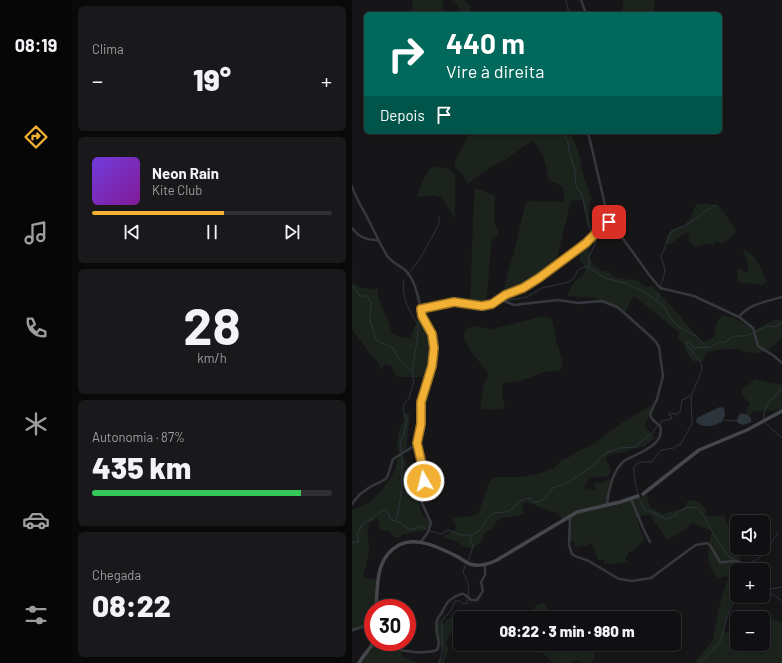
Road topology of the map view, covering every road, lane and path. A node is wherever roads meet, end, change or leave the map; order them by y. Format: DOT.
graph roads {
  1 [pos="581,0"];
  2 [pos="585,12"];
  3 [pos="588,134"];
  4 [pos="352,186"];
  5 [pos="609,222"];
  6 [pos="352,228"];
  7 [pos="378,240"];
  8 [pos="502,297"];
  9 [pos="782,297"];
  10 [pos="421,309"];
  11 [pos="739,318"];
  12 [pos="782,363"];
  13 [pos="782,411"];
  14 [pos="417,443"];
  15 [pos="643,494"];
  16 [pos="638,496"];
  17 [pos="631,499"];
  18 [pos="352,504"];
  19 [pos="607,505"];
  20 [pos="570,516"];
  21 [pos="421,542"];
  22 [pos="650,542"];
  23 [pos="739,563"];
  24 [pos="486,564"];
  25 [pos="377,599"];
  26 [pos="364,625"];
  27 [pos="352,630"];
  28 [pos="367,651"];
  29 [pos="409,651"];
  30 [pos="359,663"];
  1 -- 2 [label="street"];
  3 -- 5 [label="street"];
  4 -- 7 [label="street"];
  5 -- 8 [label="street"];
  5 -- 11 [label="street"];
  6 -- 7 [label="street"];
  7 -- 10 [label="street"];
  8 -- 10 [label="street"];
  8 -- 19 [label="street"];
  9 -- 11 [label="street"];
  10 -- 14 [label="street"];
  11 -- 12 [label="street"];
  13 -- 15 [label="street"];
  14 -- 18 [label="street"];
  14 -- 21 [label="street"];
  15 -- 16 [label="street"];
  16 -- 17 [label="street"];
  17 -- 19 [label="street"];
  17 -- 22 [label="street"];
  19 -- 20 [label="street"];
  20 -- 23 [label="street"];
  20 -- 24 [label="street"];
  21 -- 24 [label="street"];
  21 -- 25 [label="street"];
  24 -- 29 [label="street"];
  26 -- 27 [label="street"];
  28 -- 30 [label="street"];
}
